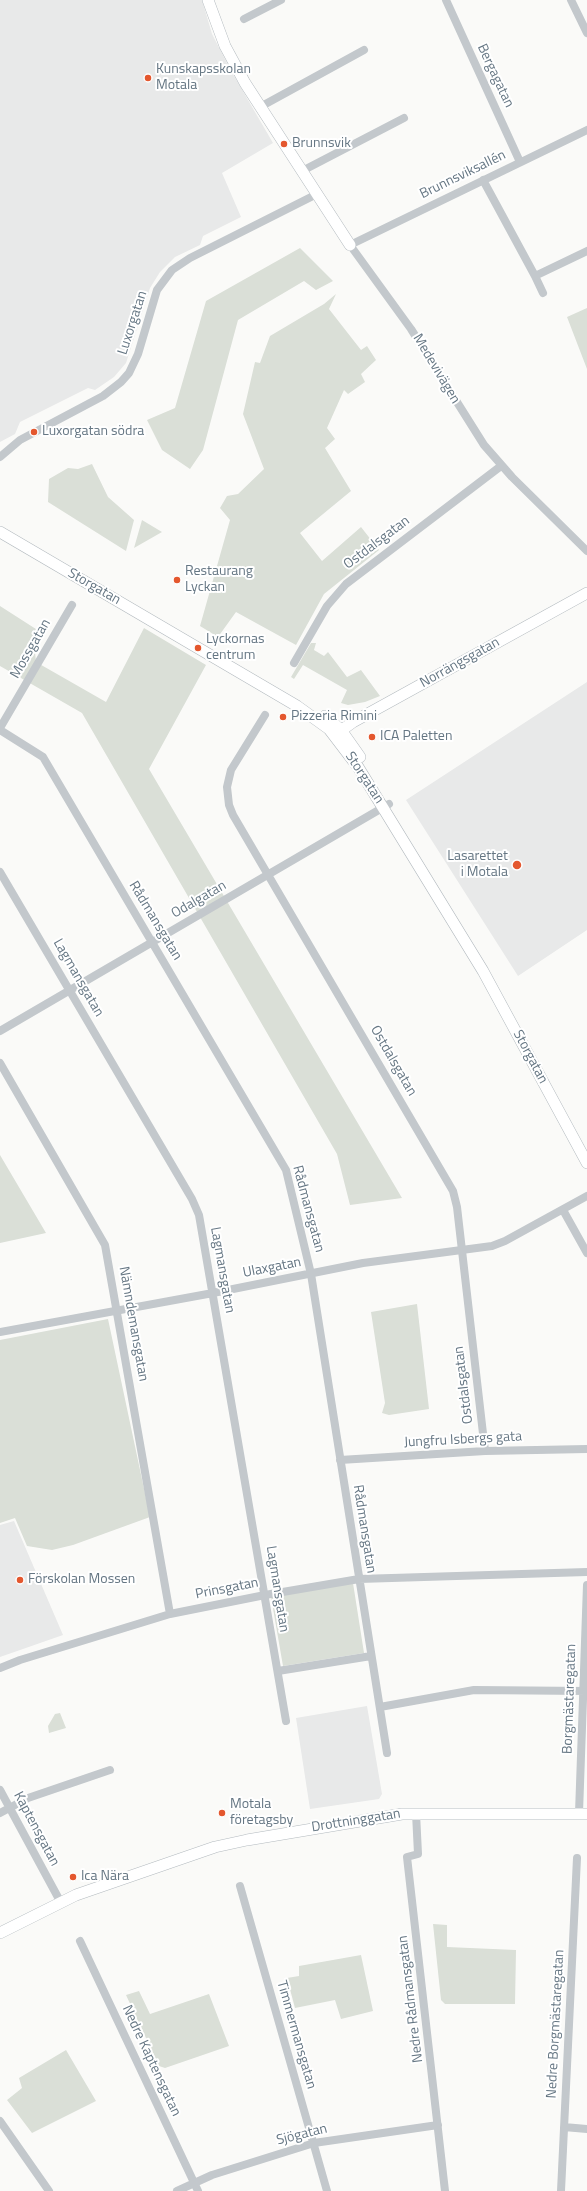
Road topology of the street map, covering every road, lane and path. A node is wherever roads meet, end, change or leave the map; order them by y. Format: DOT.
graph roads {
  1 [pos="208,0"];
  2 [pos="281,0"];
  3 [pos="446,0"];
  4 [pos="571,0"];
  5 [pos="244,19"];
  6 [pos="587,33"];
  7 [pos="364,50"];
  8 [pos="260,107"];
  9 [pos="404,118"];
  10 [pos="587,130"];
  11 [pos="520,162"];
  12 [pos="302,171"];
  13 [pos="483,180"];
  14 [pos="317,194"];
  15 [pos="350,245"];
  16 [pos="587,251"];
  17 [pos="535,276"];
  18 [pos="543,293"];
  19 [pos="0,457"];
  20 [pos="501,466"];
  21 [pos="0,523"];
  22 [pos="0,532"];
  23 [pos="587,551"];
  24 [pos="587,594"];
  25 [pos="72,604"];
  26 [pos="294,664"];
  27 [pos="265,715"];
  28 [pos="0,729"];
  29 [pos="338,733"];
  30 [pos="386,806"];
  31 [pos="0,872"];
  32 [pos="269,874"];
  33 [pos="153,942"];
  34 [pos="70,991"];
  35 [pos="0,1031"];
  36 [pos="0,1063"];
  37 [pos="587,1148"];
  38 [pos="587,1163"];
  39 [pos="587,1196"];
  40 [pos="563,1210"];
  41 [pos="462,1250"];
  42 [pos="587,1253"];
  43 [pos="311,1274"];
  44 [pos="213,1293"];
  45 [pos="117,1310"];
  46 [pos="0,1332"];
  47 [pos="587,1449"];
  48 [pos="485,1452"];
  49 [pos="340,1460"];
  50 [pos="587,1572"];
  51 [pos="359,1579"];
  52 [pos="587,1585"];
  53 [pos="265,1595"];
  54 [pos="170,1614"];
  55 [pos="371,1656"];
  56 [pos="0,1668"];
  57 [pos="278,1671"];
  58 [pos="585,1691"];
  59 [pos="380,1707"];
  60 [pos="286,1721"];
  61 [pos="387,1753"];
  62 [pos="110,1770"];
  63 [pos="0,1790"];
  64 [pos="10,1807"];
  65 [pos="0,1812"];
  66 [pos="416,1813"];
  67 [pos="583,1813"];
  68 [pos="577,1858"];
  69 [pos="240,1886"];
  70 [pos="60,1901"];
  71 [pos="0,1933"];
  72 [pos="80,1941"];
  73 [pos="0,2121"];
  74 [pos="438,2125"];
  75 [pos="564,2127"];
  76 [pos="587,2129"];
  77 [pos="314,2143"];
  78 [pos="194,2182"];
  79 [pos="49,2191"];
  80 [pos="177,2191"];
  81 [pos="198,2191"];
  82 [pos="327,2191"];
  83 [pos="445,2191"];
  84 [pos="561,2191"];
  1 -- 8 [label="main road, Medevivägen"];
  2 -- 5 [label="street"];
  3 -- 11 [label="street, Bergagatan"];
  4 -- 6 [label="street"];
  7 -- 8 [label="street"];
  8 -- 12 [label="main road, Medevivägen"];
  9 -- 12 [label="street"];
  10 -- 11 [label="street, Brunnsviksallén"];
  11 -- 13 [label="street, Brunnsviksallén"];
  12 -- 14 [label="main road, Medevivägen"];
  13 -- 15 [label="street, Brunnsviksallén"];
  13 -- 17 [label="street"];
  14 -- 15 [label="main road, Medevivägen"];
  14 -- 19 [label="street, Luxorgatan"];
  15 -- 20 [label="street, Medevivägen"];
  16 -- 17 [label="street"];
  17 -- 18 [label="street"];
  20 -- 23 [label="street, Medevivägen"];
  20 -- 26 [label="street, Ostdalsgatan"];
  21 -- 29 [label="main road, Storgatan"];
  22 -- 29 [label="main road, Storgatan"];
  24 -- 29 [label="main road, Norrängsgatan"];
  25 -- 28 [label="street, Mossgatan"];
  27 -- 32 [label="street, Ostdalsgatan"];
  28 -- 33 [label="street, Rådmansgatan"];
  29 -- 30 [label="main road, Storgatan"];
  30 -- 32 [label="street, Odalgatan"];
  30 -- 37 [label="main road, Storgatan"];
  30 -- 38 [label="main road, Storgatan"];
  31 -- 34 [label="street, Lagmansgatan"];
  32 -- 33 [label="street, Odalgatan"];
  32 -- 41 [label="street, Ostdalsgatan"];
  33 -- 34 [label="street, Odalgatan"];
  33 -- 43 [label="street, Rådmansgatan"];
  34 -- 35 [label="street, Odalgatan"];
  34 -- 44 [label="street, Lagmansgatan"];
  36 -- 45 [label="street, Nämndemansgatan"];
  39 -- 40 [label="street, Ulaxgatan"];
  40 -- 41 [label="street, Ulaxgatan"];
  40 -- 42 [label="street"];
  41 -- 43 [label="street, Ulaxgatan"];
  41 -- 48 [label="street, Ostdalsgatan"];
  43 -- 44 [label="street, Ulaxgatan"];
  43 -- 49 [label="street, Rådmansgatan"];
  44 -- 45 [label="street, Ulaxgatan"];
  44 -- 53 [label="street, Lagmansgatan"];
  45 -- 46 [label="street, Ulaxgatan"];
  45 -- 54 [label="street, Nämndemansgatan"];
  47 -- 48 [label="street, Jungfru Isbergs gata"];
  48 -- 49 [label="street, Jungfru Isbergs gata"];
  49 -- 51 [label="street, Rådmansgatan"];
  50 -- 51 [label="street, Prinsgatan"];
  51 -- 53 [label="street, Prinsgatan"];
  51 -- 55 [label="street, Rådmansgatan"];
  52 -- 58 [label="street, Borgmästaregatan"];
  53 -- 54 [label="street, Prinsgatan"];
  53 -- 57 [label="street, Lagmansgatan"];
  54 -- 56 [label="street, Prinsgatan"];
  55 -- 57 [label="street"];
  55 -- 59 [label="street, Rådmansgatan"];
  57 -- 60 [label="street, Lagmansgatan"];
  58 -- 59 [label="street"];
  58 -- 67 [label="street, Borgmästaregatan"];
  59 -- 61 [label="street, Rådmansgatan"];
  62 -- 64 [label="street"];
  63 -- 64 [label="street, Kaptensgatan"];
  64 -- 65 [label="street"];
  64 -- 70 [label="street, Kaptensgatan"];
  66 -- 67 [label="main road, Drottninggatan"];
  66 -- 70 [label="main road, Drottninggatan"];
  66 -- 74 [label="street, Nedre Rådmansgatan"];
  68 -- 75 [label="street, Nedre Borgmästaregatan"];
  69 -- 77 [label="street, Timmermansgatan"];
  70 -- 71 [label="main road, Drottninggatan"];
  72 -- 78 [label="street, Nedre Kaptensgatan"];
  73 -- 79 [label="street"];
  74 -- 77 [label="street, Sjögatan"];
  74 -- 83 [label="street, Nedre Rådmansgatan"];
  75 -- 76 [label="street"];
  75 -- 84 [label="street, Nedre Borgmästaregatan"];
  77 -- 78 [label="street, Sjögatan"];
  77 -- 82 [label="street, Timmermansgatan"];
  78 -- 80 [label="street, Sjögatan"];
  78 -- 81 [label="street, Nedre Kaptensgatan"];
}
